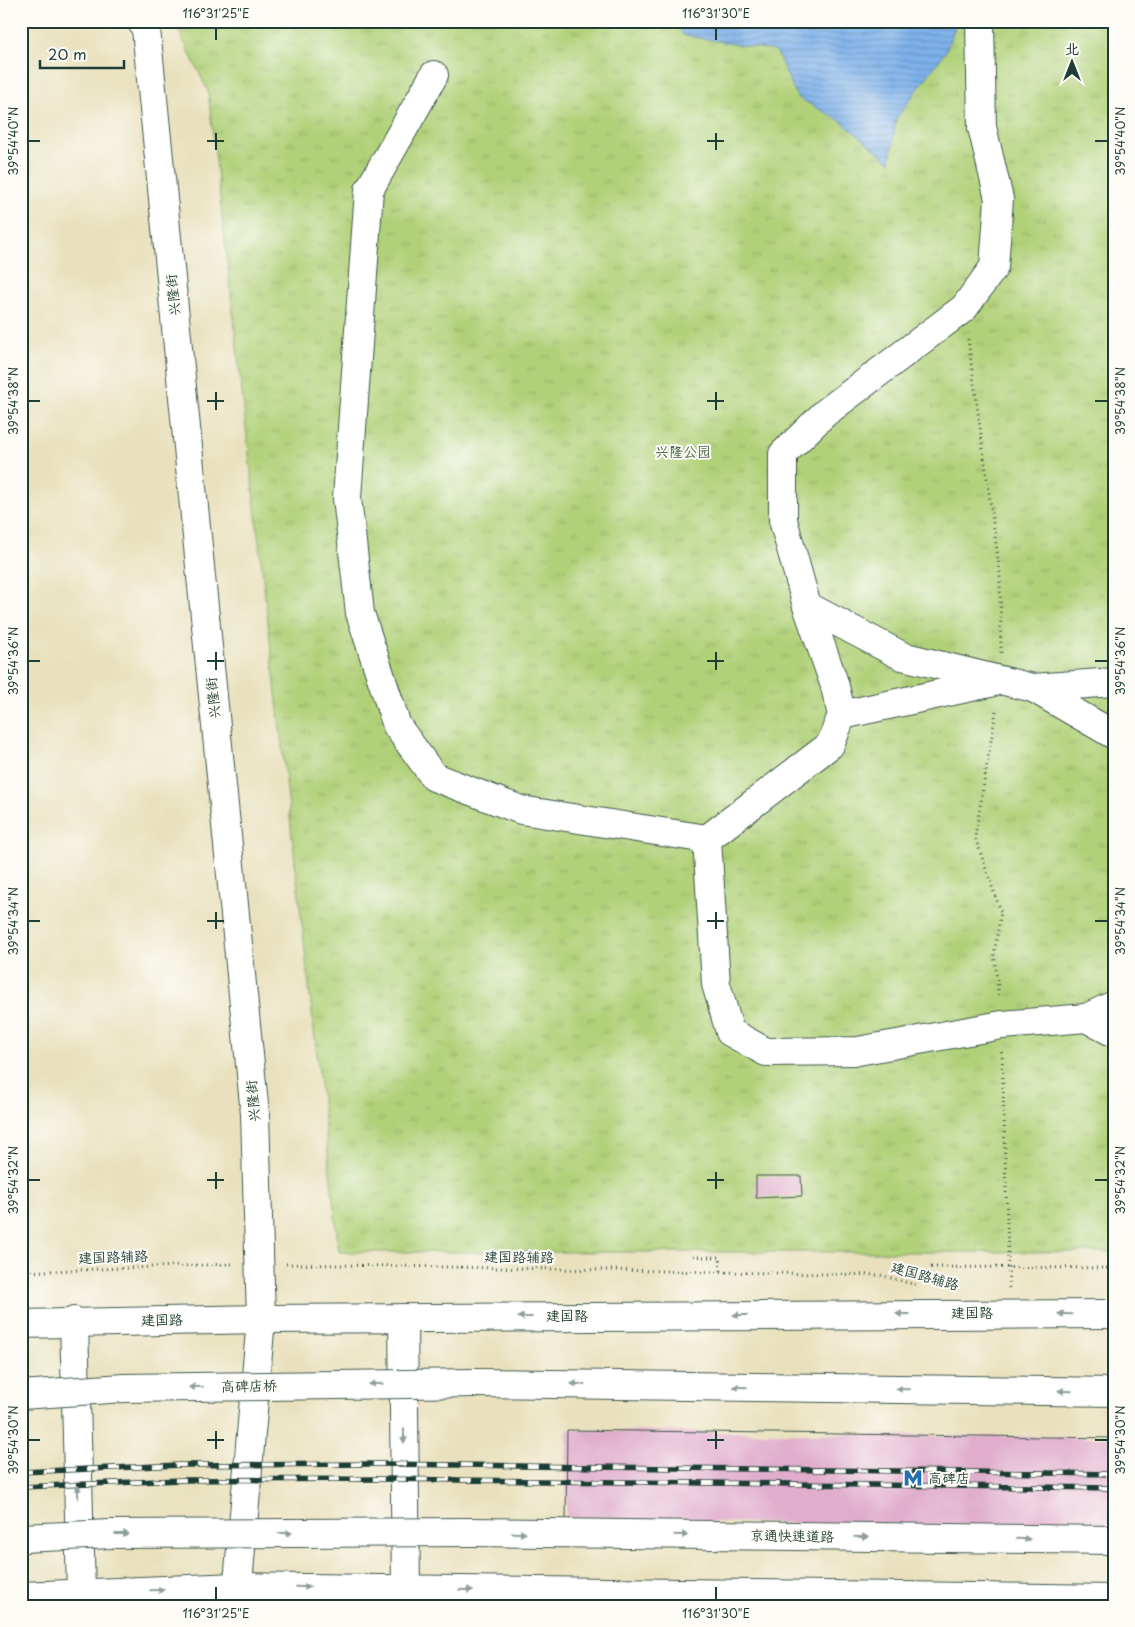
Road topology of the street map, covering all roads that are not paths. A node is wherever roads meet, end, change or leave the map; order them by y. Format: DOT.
graph roads {
  1 [pos="141,21"];
  2 [pos="980,21"];
  3 [pos="434,75"];
  4 [pos="807,606"];
  5 [pos="1001,680"];
  6 [pos="1114,682"];
  7 [pos="1033,688"];
  8 [pos="842,715"];
  9 [pos="1114,734"];
  10 [pos="707,839"];
  11 [pos="1114,1004"];
  12 [pos="1086,1018"];
  13 [pos="1114,1033"];
  14 [pos="1114,1314"];
  15 [pos="403,1318"];
  16 [pos="261,1319"];
  17 [pos="74,1322"];
  18 [pos="21,1324"];
  19 [pos="1114,1392"];
  20 [pos="21,1396"];
  21 [pos="21,1538"];
  22 [pos="1114,1540"];
  23 [pos="406,1589"];
  24 [pos="616,1592"];
  25 [pos="81,1593"];
  26 [pos="21,1596"];
  27 [pos="237,1596"];
  28 [pos="1114,1599"];
  29 [pos="1050,1602"];
  30 [pos="646,1606"];
  1 -- 16 [label="main road, 兴隆街"];
  2 -- 4 [label="main road"];
  3 -- 10 [label="main road"];
  4 -- 5 [label="main road"];
  4 -- 8 [label="main road"];
  5 -- 7 [label="main road"];
  5 -- 8 [label="main road"];
  6 -- 7 [label="main road"];
  7 -- 9 [label="main road"];
  8 -- 10 [label="main road"];
  10 -- 12 [label="main road"];
  11 -- 12 [label="main road"];
  12 -- 13 [label="main road"];
  14 -- 15 [label="main road, 建国路, one-way"];
  15 -- 16 [label="main road, 建国路"];
  15 -- 23 [label="main road, one-way"];
  16 -- 17 [label="main road, 建国路"];
  16 -- 27 [label="main road, 兴隆街"];
  17 -- 18 [label="main road, 建国路"];
  25 -- 17 [label="main road, one-way"];
  19 -- 20 [label="main road, 高碑店桥, one-way, bridge"];
  21 -- 22 [label="main road, 京通快速道路, one-way, bridge"];
  23 -- 24 [label="main road, one-way"];
  27 -- 23 [label="main road, one-way"];
  24 -- 29 [label="main road"];
  24 -- 30 [label="main road"];
  25 -- 26 [label="main road"];
  25 -- 27 [label="main road, one-way"];
  28 -- 29 [label="main road"];
}
